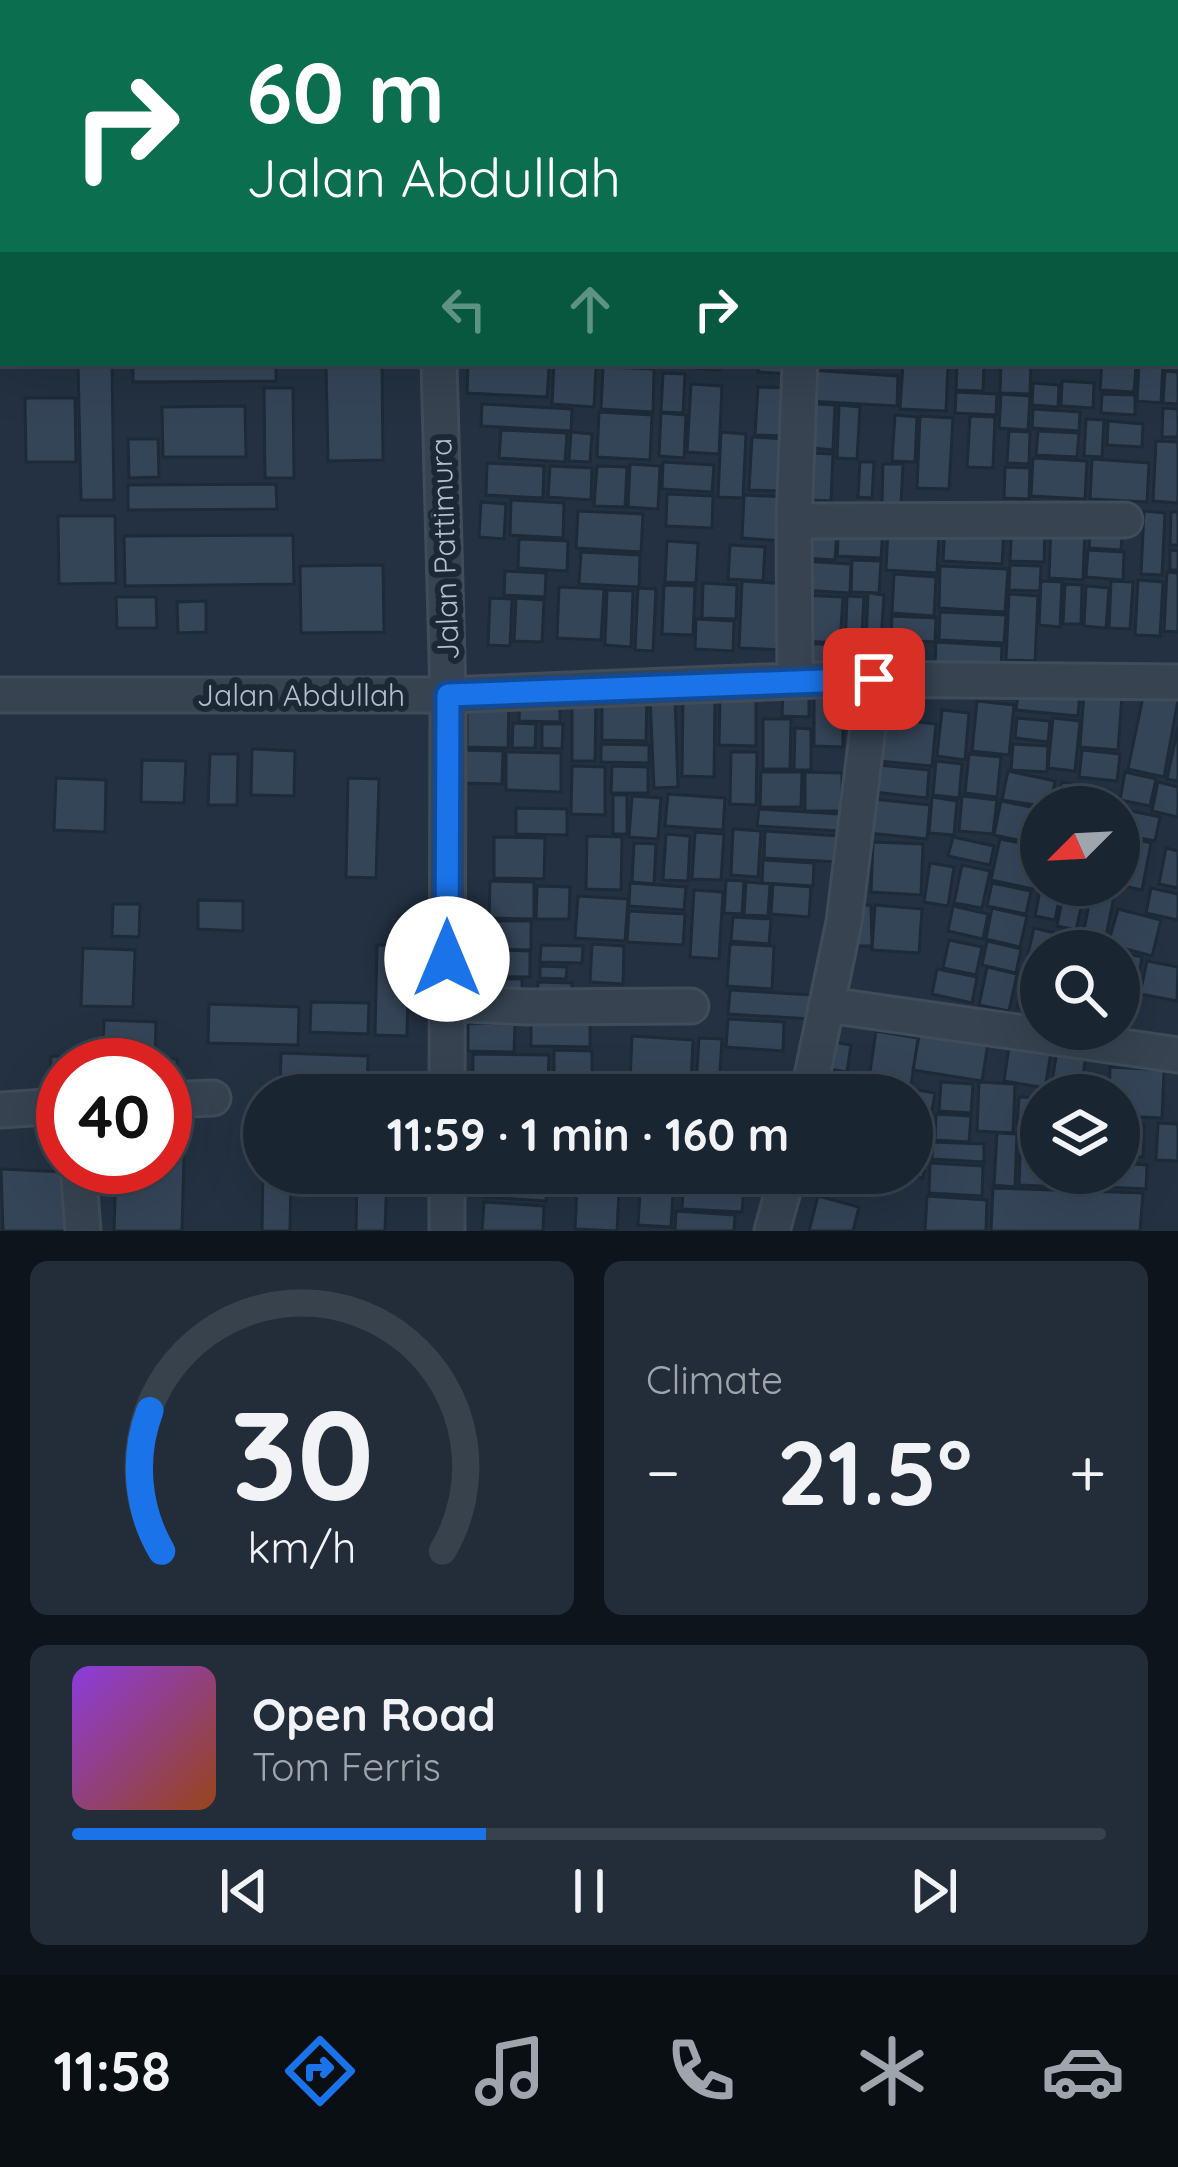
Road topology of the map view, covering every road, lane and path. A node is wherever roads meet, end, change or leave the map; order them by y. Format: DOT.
graph roads {
  1 [pos="439,366"];
  2 [pos="800,366"];
  3 [pos="1125,520"];
  4 [pos="794,521"];
  5 [pos="874,679"];
  6 [pos="795,681"];
  7 [pos="1178,682"];
  8 [pos="0,695"];
  9 [pos="448,695"];
  10 [pos="447,1003"];
  11 [pos="828,1005"];
  12 [pos="691,1006"];
  13 [pos="1178,1055"];
  14 [pos="447,1074"];
  15 [pos="813,1074"];
  16 [pos="213,1098"];
  17 [pos="192,1099"];
  18 [pos="36,1108"];
  19 [pos="0,1110"];
  20 [pos="80,1194"];
  21 [pos="447,1194"];
  22 [pos="782,1194"];
  23 [pos="82,1231"];
  24 [pos="447,1231"];
  25 [pos="772,1231"];
  1 -- 9 [label="street, Jalan Pattimura"];
  2 -- 4 [label="street"];
  3 -- 4 [label="street"];
  4 -- 6 [label="street"];
  5 -- 6 [label="street, Jalan Abdullah"];
  5 -- 7 [label="street, Jalan Abdullah"];
  5 -- 11 [label="street"];
  6 -- 9 [label="street, Jalan Abdullah"];
  8 -- 9 [label="street, Jalan Abdullah"];
  9 -- 10 [label="street, Jalan Pattimura"];
  10 -- 12 [label="street"];
  10 -- 14 [label="street, Jalan Pattimura"];
  11 -- 13 [label="street"];
  11 -- 15 [label="street"];
  16 -- 17 [label="street"];
  18 -- 19 [label="street"];
  20 -- 23 [label="street"];
  21 -- 24 [label="street"];
  22 -- 25 [label="street"];
}
